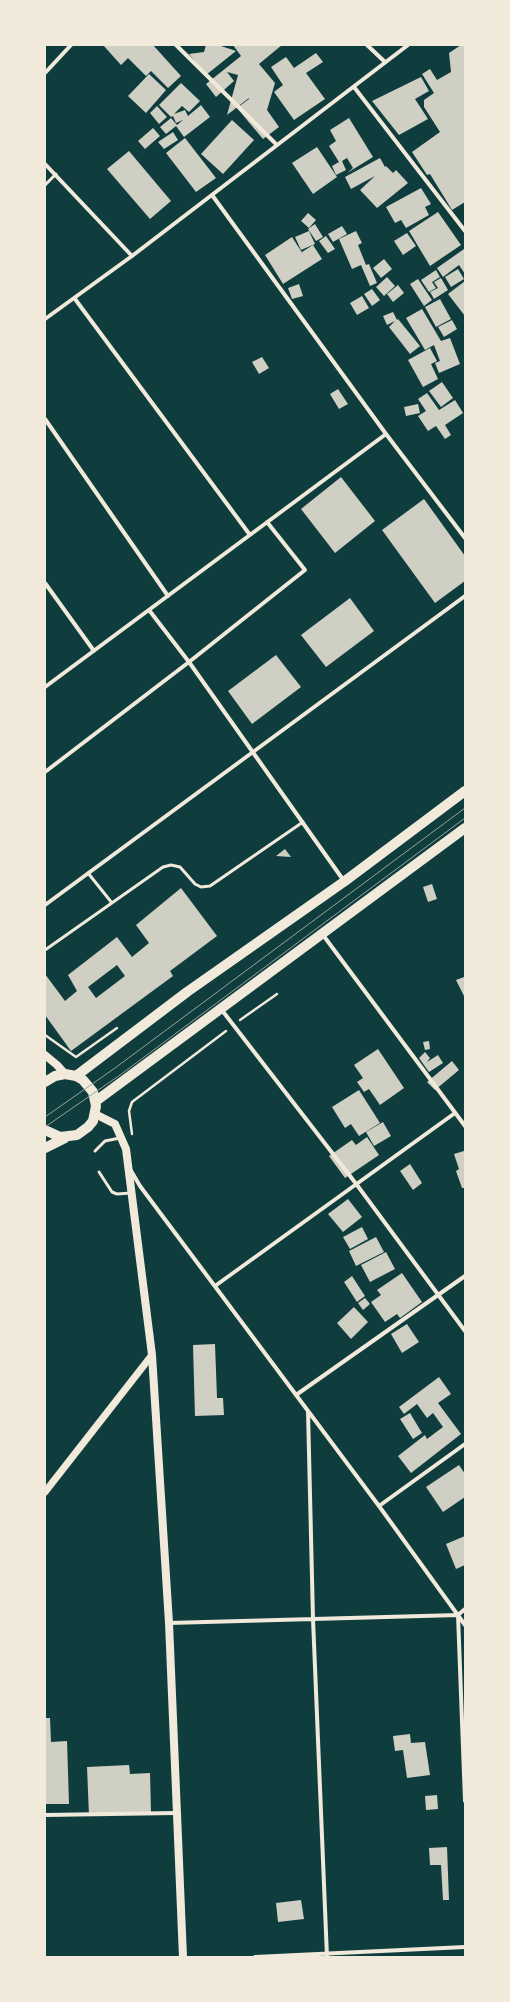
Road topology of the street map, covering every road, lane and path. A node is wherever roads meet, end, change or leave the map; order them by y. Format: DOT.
graph roads {
  1 [pos="72,45"];
  2 [pos="176,45"];
  3 [pos="367,45"];
  4 [pos="408,45"];
  5 [pos="385,62"];
  6 [pos="45,73"];
  7 [pos="354,87"];
  8 [pos="277,145"];
  9 [pos="45,164"];
  10 [pos="56,174"];
  11 [pos="45,185"];
  12 [pos="212,195"];
  13 [pos="465,231"];
  14 [pos="132,256"];
  15 [pos="75,299"];
  16 [pos="45,319"];
  17 [pos="45,419"];
  18 [pos="386,434"];
  19 [pos="267,522"];
  20 [pos="250,535"];
  21 [pos="465,538"];
  22 [pos="45,583"];
  23 [pos="168,596"];
  24 [pos="465,596"];
  25 [pos="149,610"];
  26 [pos="94,651"];
  27 [pos="189,662"];
  28 [pos="45,688"];
  29 [pos="251,752"];
  30 [pos="45,772"];
  31 [pos="465,791"];
  32 [pos="303,822"];
  33 [pos="465,828"];
  34 [pos="88,873"];
  35 [pos="345,881"];
  36 [pos="112,903"];
  37 [pos="45,905"];
  38 [pos="323,935"];
  39 [pos="45,950"];
  40 [pos="277,994"];
  41 [pos="220,1009"];
  42 [pos="233,1025"];
  43 [pos="45,1034"];
  44 [pos="87,1050"];
  45 [pos="45,1055"];
  46 [pos="65,1074"];
  47 [pos="76,1076"];
  48 [pos="45,1082"];
  49 [pos="96,1101"];
  50 [pos="455,1113"];
  51 [pos="96,1114"];
  52 [pos="465,1126"];
  53 [pos="45,1130"];
  54 [pos="65,1138"];
  55 [pos="122,1138"];
  56 [pos="133,1141"];
  57 [pos="45,1148"];
  58 [pos="95,1151"];
  59 [pos="130,1168"];
  60 [pos="99,1172"];
  61 [pos="357,1185"];
  62 [pos="133,1192"];
  63 [pos="465,1276"];
  64 [pos="215,1286"];
  65 [pos="439,1295"];
  66 [pos="465,1331"];
  67 [pos="152,1355"];
  68 [pos="296,1395"];
  69 [pos="308,1411"];
  70 [pos="465,1444"];
  71 [pos="45,1492"];
  72 [pos="380,1506"];
  73 [pos="465,1609"];
  74 [pos="458,1615"];
  75 [pos="313,1619"];
  76 [pos="169,1623"];
  77 [pos="465,1625"];
  78 [pos="465,1801"];
  79 [pos="176,1813"];
  80 [pos="45,1815"];
  81 [pos="465,1947"];
  82 [pos="327,1956"];
  83 [pos="183,1957"];
  84 [pos="255,1957"];
  1 -- 6 [label="street"];
  2 -- 8 [label="street"];
  3 -- 5 [label="street"];
  4 -- 5 [label="street"];
  5 -- 7 [label="street"];
  7 -- 8 [label="street"];
  7 -- 13 [label="street"];
  8 -- 12 [label="street"];
  9 -- 10 [label="street"];
  10 -- 11 [label="lane"];
  10 -- 14 [label="street"];
  12 -- 14 [label="street"];
  12 -- 18 [label="street"];
  14 -- 15 [label="street"];
  15 -- 16 [label="street"];
  15 -- 20 [label="street"];
  17 -- 23 [label="street"];
  18 -- 19 [label="street"];
  18 -- 21 [label="street"];
  19 -- 20 [label="street"];
  19 -- 27 [label="street"];
  20 -- 23 [label="street"];
  22 -- 26 [label="street"];
  23 -- 25 [label="street"];
  24 -- 29 [label="street"];
  25 -- 26 [label="street"];
  25 -- 27 [label="street"];
  26 -- 28 [label="street"];
  27 -- 29 [label="street"];
  27 -- 30 [label="street"];
  29 -- 32 [label="street"];
  29 -- 34 [label="street"];
  31 -- 35 [label="main road"];
  32 -- 35 [label="street"];
  32 -- 36 [label="lane"];
  33 -- 38 [label="main road"];
  34 -- 36 [label="lane"];
  34 -- 37 [label="street"];
  35 -- 47 [label="main road"];
  36 -- 39 [label="lane"];
  38 -- 41 [label="main road"];
  38 -- 50 [label="street"];
  40 -- 42 [label="path"];
  41 -- 42 [label="street"];
  41 -- 49 [label="main road"];
  42 -- 56 [label="path"];
  42 -- 61 [label="street"];
  43 -- 44 [label="path"];
  45 -- 46 [label="main road"];
  46 -- 47 [label="main road"];
  46 -- 48 [label="main road"];
  47 -- 49 [label="main road"];
  49 -- 51 [label="main road"];
  50 -- 52 [label="street"];
  50 -- 61 [label="street"];
  51 -- 54 [label="main road"];
  51 -- 55 [label="main road"];
  53 -- 54 [label="main road"];
  54 -- 57 [label="main road"];
  55 -- 58 [label="lane"];
  55 -- 59 [label="main road"];
  59 -- 62 [label="main road"];
  59 -- 64 [label="street"];
  60 -- 62 [label="lane"];
  61 -- 64 [label="street"];
  61 -- 65 [label="street"];
  62 -- 67 [label="main road"];
  63 -- 65 [label="street"];
  64 -- 68 [label="street"];
  65 -- 66 [label="street"];
  65 -- 68 [label="street"];
  67 -- 71 [label="street"];
  67 -- 76 [label="main road"];
  68 -- 69 [label="street"];
  69 -- 72 [label="street"];
  69 -- 75 [label="street"];
  70 -- 72 [label="street"];
  72 -- 74 [label="street"];
  73 -- 74 [label="street"];
  74 -- 75 [label="street"];
  74 -- 77 [label="street"];
  74 -- 78 [label="street"];
  75 -- 76 [label="street"];
  75 -- 82 [label="street"];
  76 -- 79 [label="main road"];
  79 -- 80 [label="street"];
  79 -- 83 [label="main road"];
  81 -- 82 [label="street"];
  82 -- 84 [label="street"];
}
